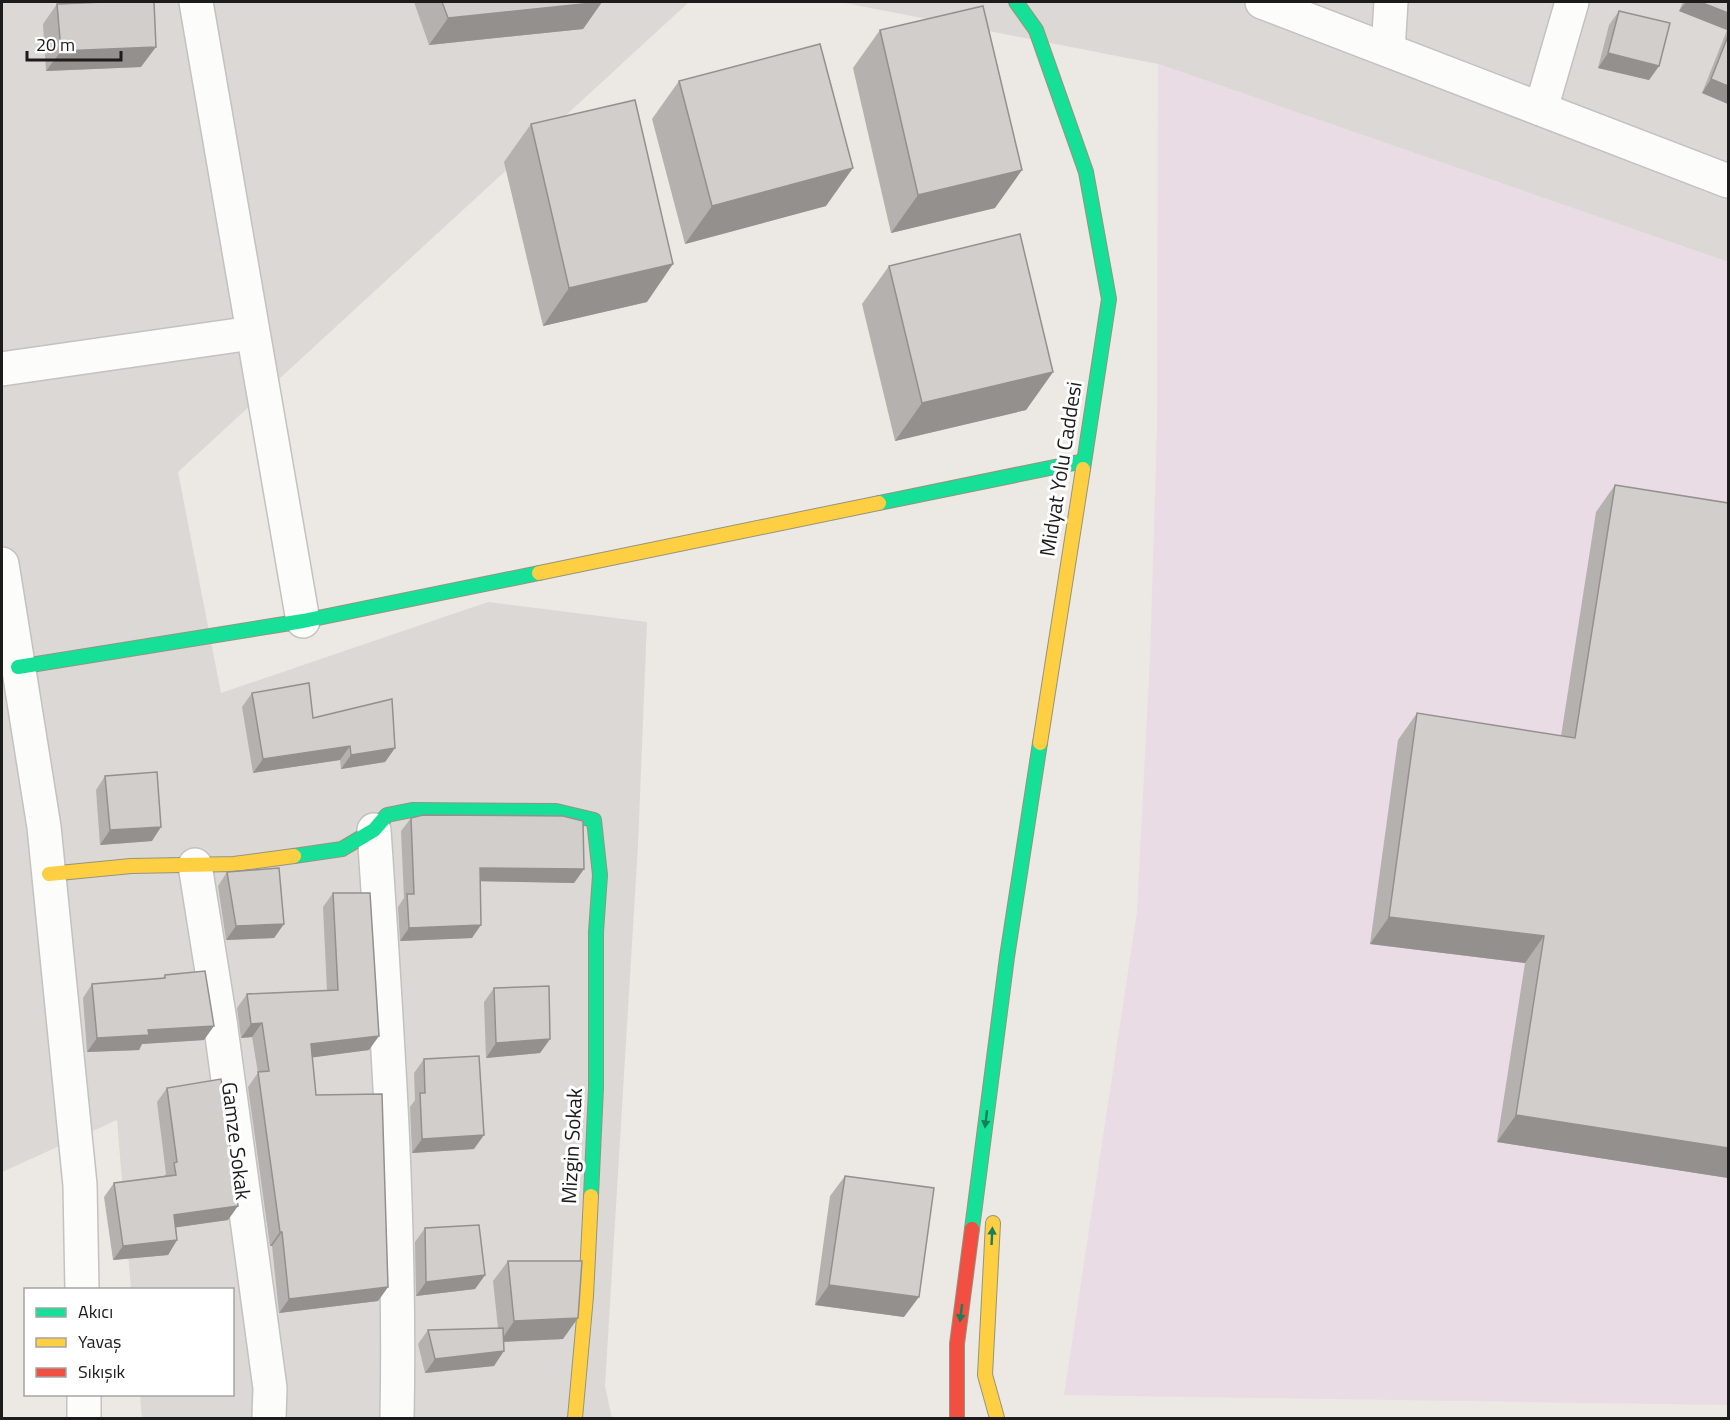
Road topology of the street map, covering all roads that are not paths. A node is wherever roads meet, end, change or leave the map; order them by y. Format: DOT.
graph roads {
  1 [pos="196,2"];
  2 [pos="1016,2"];
  3 [pos="1262,2"];
  4 [pos="1391,2"];
  5 [pos="1572,2"];
  6 [pos="1388,50"];
  7 [pos="1541,109"];
  8 [pos="1728,181"];
  9 [pos="252,333"];
  10 [pos="2,369"];
  11 [pos="1084,461"];
  12 [pos="2,564"];
  13 [pos="303,621"];
  14 [pos="18,667"];
  15 [pos="374,830"];
  16 [pos="195,864"];
  17 [pos="49,874"];
  18 [pos="1007,957"];
  19 [pos="997,1148"];
  20 [pos="994,1208"];
  21 [pos="82,1288"];
  22 [pos="84,1396"];
  23 [pos="84,1419"];
  24 [pos="268,1419"];
  25 [pos="397,1419"];
  26 [pos="575,1419"];
  27 [pos="957,1419"];
  28 [pos="997,1419"];
  1 -- 9 [label="street"];
  2 -- 11 [label="street, Midyat Yolu Caddesi"];
  3 -- 6 [label="street"];
  4 -- 6 [label="street"];
  5 -- 7 [label="street"];
  6 -- 7 [label="street"];
  7 -- 8 [label="street"];
  9 -- 10 [label="street"];
  9 -- 13 [label="street"];
  11 -- 13 [label="street"];
  11 -- 18 [label="street, Midyat Yolu Caddesi"];
  12 -- 14 [label="street"];
  13 -- 14 [label="street"];
  14 -- 17 [label="street"];
  15 -- 16 [label="street"];
  15 -- 25 [label="street"];
  15 -- 26 [label="street, Mizgin Sokak"];
  16 -- 17 [label="street"];
  16 -- 24 [label="street, Gamze Sokak"];
  17 -- 21 [label="street"];
  18 -- 19 [label="street"];
  18 -- 27 [label="street, one-way"];
  28 -- 20 [label="street, one-way"];
  22 -- 23 [label="street"];
}
